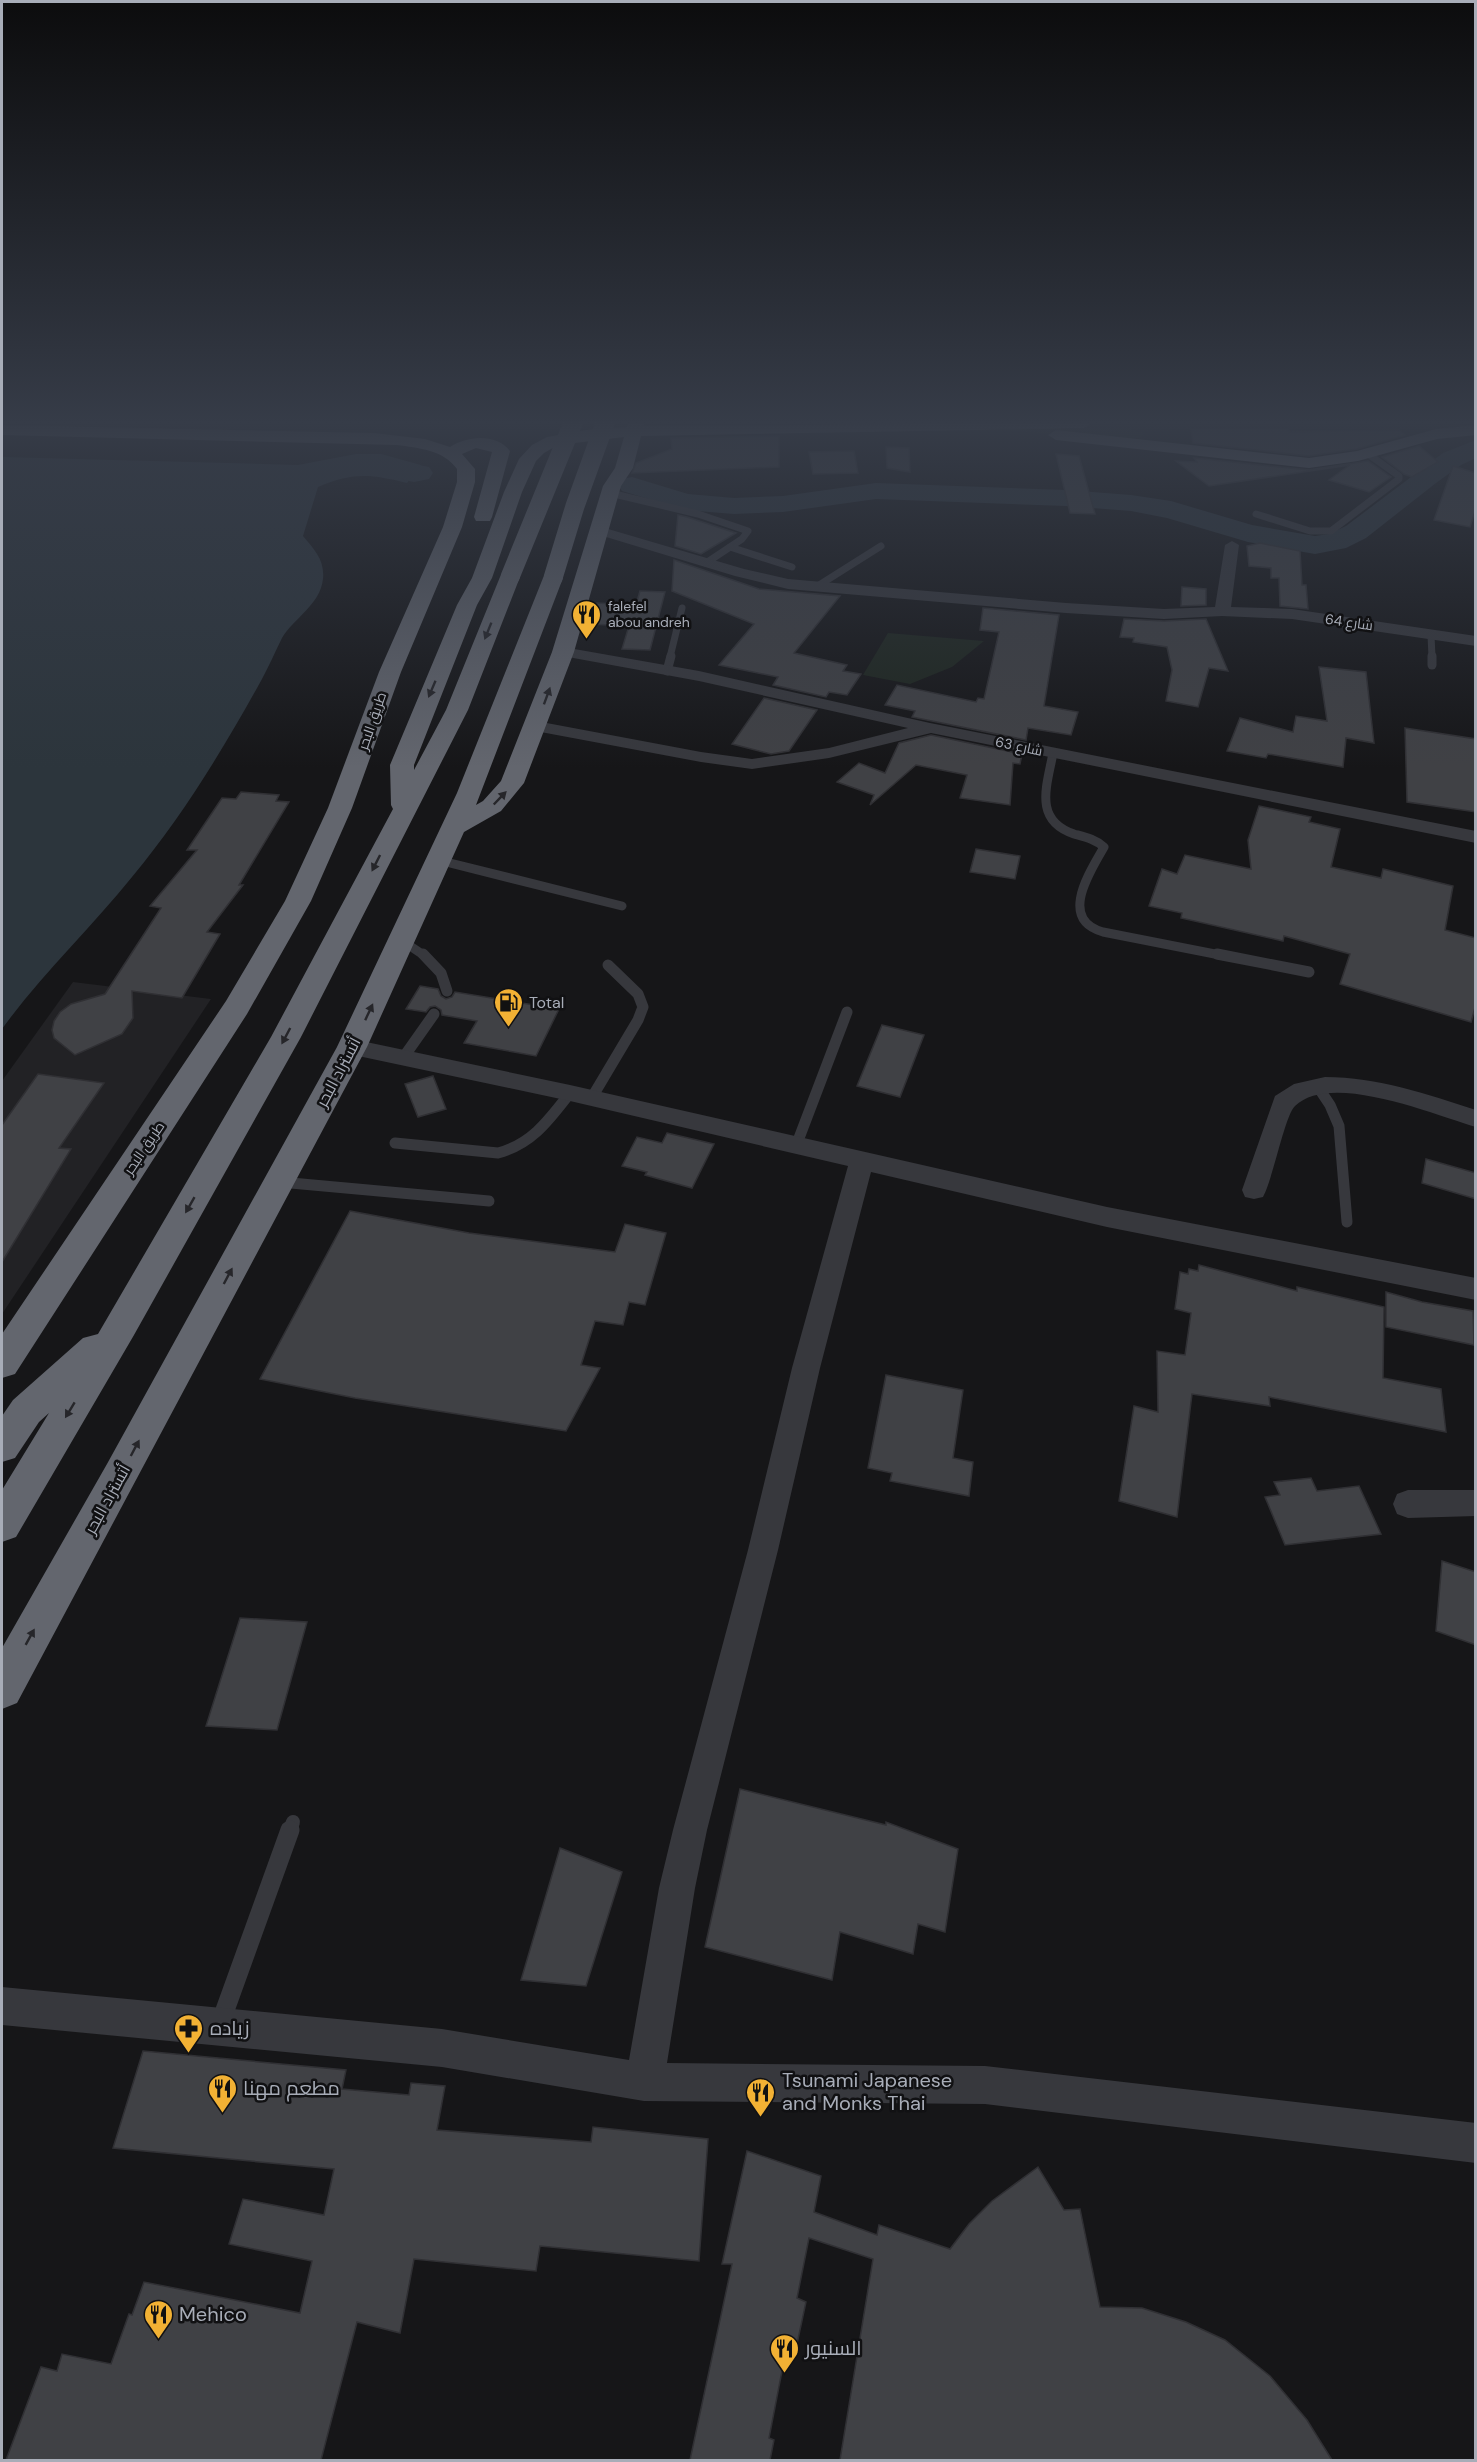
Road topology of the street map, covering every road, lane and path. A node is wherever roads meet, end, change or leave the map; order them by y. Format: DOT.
graph roads {
  1 [pos="449,538"];
  2 [pos="479,538"];
  3 [pos="496,538"];
  4 [pos="526,538"];
  5 [pos="565,538"];
  6 [pos="596,538"];
  7 [pos="624,538"];
  8 [pos="740,538"];
  9 [pos="1232,545"];
  10 [pos="881,546"];
  11 [pos="730,547"];
  12 [pos="706,563"];
  13 [pos="792,567"];
  14 [pos="482,578"];
  15 [pos="816,587"];
  16 [pos="467,605"];
  17 [pos="682,608"];
  18 [pos="1222,611"];
  19 [pos="1431,634"];
  20 [pos="1476,641"];
  21 [pos="563,652"];
  22 [pos="1432,665"];
  23 [pos="389,670"];
  24 [pos="667,671"];
  25 [pos="536,726"];
  26 [pos="930,728"];
  27 [pos="1053,753"];
  28 [pos="403,811"];
  29 [pos="454,827"];
  30 [pos="1476,837"];
  31 [pos="438,860"];
  32 [pos="622,906"];
  33 [pos="401,940"];
  34 [pos="608,965"];
  35 [pos="1309,972"];
  36 [pos="447,991"];
  37 [pos="847,1012"];
  38 [pos="434,1014"];
  39 [pos="352,1047"];
  40 [pos="403,1058"];
  41 [pos="1318,1087"];
  42 [pos="580,1096"];
  43 [pos="1476,1119"];
  44 [pos="395,1143"];
  45 [pos="796,1146"];
  46 [pos="861,1162"];
  47 [pos="279,1182"];
  48 [pos="1254,1190"];
  49 [pos="489,1201"];
  50 [pos="1347,1222"];
  51 [pos="1476,1290"];
  52 [pos="122,1325"];
  53 [pos="2,1363"];
  54 [pos="2,1446"];
  55 [pos="1476,1503"];
  56 [pos="1408,1504"];
  57 [pos="2,1524"];
  58 [pos="2,1688"];
  59 [pos="293,1822"];
  60 [pos="2,2006"];
  61 [pos="218,2028"];
  62 [pos="644,2082"];
  63 [pos="1476,2143"];
  1 -- 23 [label="highway, طريق البحر"];
  2 -- 14 [label="highway"];
  3 -- 14 [label="highway"];
  4 -- 28 [label="highway, one-way, bridge"];
  5 -- 29 [label="highway, أتستراد البحر, bridge"];
  6 -- 21 [label="highway"];
  7 -- 12 [label="street, شارع 64"];
  8 -- 11 [label="lane"];
  9 -- 18 [label="street"];
  10 -- 15 [label="lane"];
  11 -- 12 [label="lane"];
  11 -- 13 [label="lane"];
  12 -- 15 [label="street, شارع 64"];
  14 -- 16 [label="highway"];
  15 -- 18 [label="street, شارع 64"];
  16 -- 23 [label="highway"];
  16 -- 28 [label="highway, one-way"];
  17 -- 24 [label="lane"];
  18 -- 19 [label="street, شارع 64"];
  19 -- 20 [label="street, شارع 64"];
  19 -- 22 [label="lane"];
  21 -- 24 [label="street, شارع 63"];
  25 -- 21 [label="highway, one-way"];
  23 -- 53 [label="highway, طريق البحر"];
  24 -- 26 [label="street, شارع 63"];
  25 -- 26 [label="street"];
  29 -- 25 [label="highway, one-way"];
  26 -- 27 [label="street, شارع 63"];
  27 -- 30 [label="street, شارع 63"];
  27 -- 35 [label="lane"];
  28 -- 52 [label="highway, one-way"];
  29 -- 31 [label="highway, أتستراد البحر"];
  31 -- 32 [label="lane"];
  31 -- 33 [label="highway, أتستراد البحر"];
  33 -- 36 [label="lane"];
  39 -- 33 [label="highway, أتستراد البحر, one-way"];
  34 -- 42 [label="lane"];
  37 -- 45 [label="lane"];
  38 -- 40 [label="lane"];
  39 -- 40 [label="street"];
  39 -- 47 [label="highway, أتستراد البحر"];
  40 -- 42 [label="street"];
  41 -- 43 [label="street"];
  41 -- 48 [label="street"];
  41 -- 50 [label="lane"];
  42 -- 44 [label="lane"];
  42 -- 45 [label="street"];
  45 -- 46 [label="street"];
  46 -- 51 [label="street"];
  46 -- 62 [label="street"];
  47 -- 49 [label="lane"];
  58 -- 47 [label="highway, أتستراد البحر, one-way"];
  52 -- 54 [label="highway"];
  52 -- 57 [label="highway, one-way"];
  55 -- 56 [label="street"];
  59 -- 61 [label="lane"];
  60 -- 61 [label="street"];
  61 -- 62 [label="street"];
  62 -- 63 [label="street"];
}
